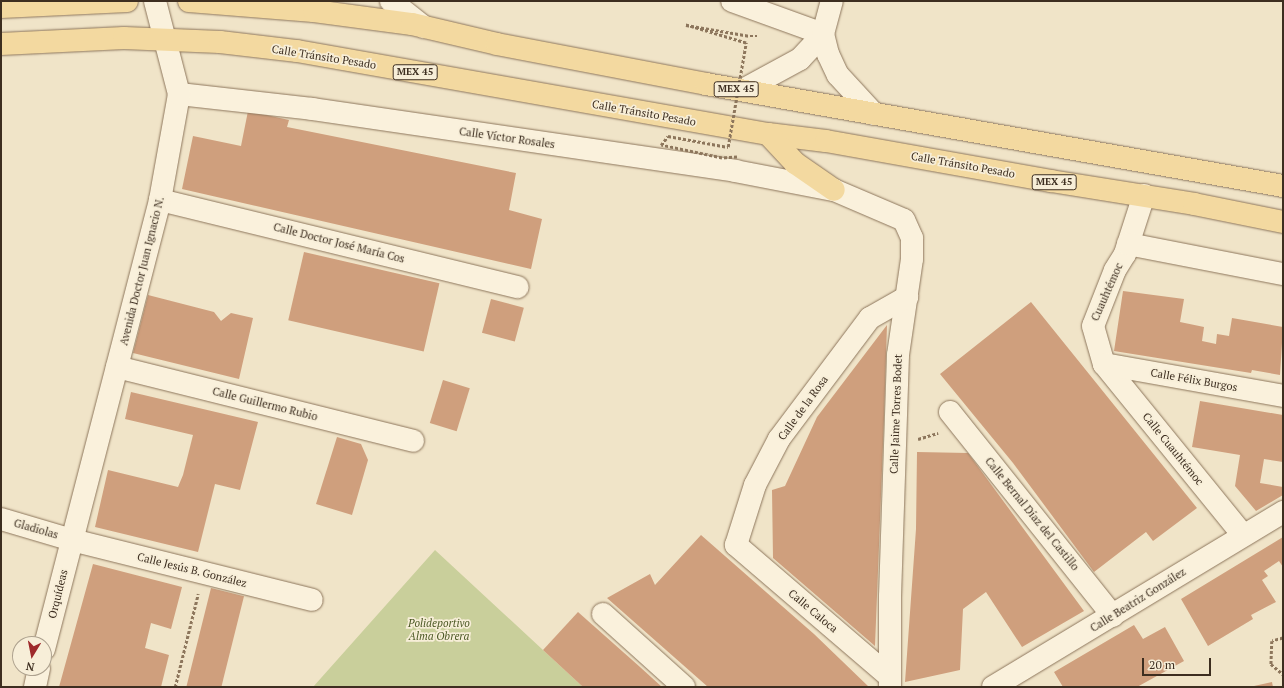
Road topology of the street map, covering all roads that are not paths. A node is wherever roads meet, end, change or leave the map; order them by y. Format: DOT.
graph roads {
  1 [pos="126,1"];
  2 [pos="155,1"];
  3 [pos="189,1"];
  4 [pos="391,1"];
  5 [pos="732,1"];
  6 [pos="832,1"];
  7 [pos="1,7"];
  8 [pos="424,27"];
  9 [pos="823,34"];
  10 [pos="167,39"];
  11 [pos="1,44"];
  12 [pos="743,90"];
  13 [pos="179,94"];
  14 [pos="874,114"];
  15 [pos="768,134"];
  16 [pos="1283,186"];
  17 [pos="834,190"];
  18 [pos="1144,195"];
  19 [pos="160,200"];
  20 [pos="1283,222"];
  21 [pos="1128,244"];
  22 [pos="1283,274"];
  23 [pos="518,287"];
  24 [pos="907,297"];
  25 [pos="1104,364"];
  26 [pos="117,367"];
  27 [pos="1283,396"];
  28 [pos="950,412"];
  29 [pos="413,441"];
  30 [pos="1283,512"];
  31 [pos="1,519"];
  32 [pos="1242,535"];
  33 [pos="72,540"];
  34 [pos="736,545"];
  35 [pos="312,600"];
  36 [pos="603,614"];
  37 [pos="1113,616"];
  38 [pos="47,636"];
  39 [pos="37,676"];
  40 [pos="890,682"];
  41 [pos="34,687"];
  42 [pos="684,687"];
  43 [pos="993,687"];
  1 -- 7 [label="main road"];
  2 -- 10 [label="street, Avenida Doctor Juan Ignacio N."];
  3 -- 8 [label="main road, MEX 45"];
  4 -- 8 [label="street"];
  5 -- 9 [label="street"];
  6 -- 9 [label="street"];
  8 -- 12 [label="main road, MEX 45"];
  9 -- 12 [label="street"];
  9 -- 14 [label="street"];
  10 -- 11 [label="main road, Calle Tránsito Pesado / MEX 45"];
  10 -- 13 [label="street, Avenida Doctor Juan Ignacio N."];
  10 -- 15 [label="main road, Calle Tránsito Pesado / MEX 45"];
  12 -- 14 [label="main road, MEX 45"];
  13 -- 17 [label="street, Calle Víctor Rosales"];
  13 -- 19 [label="street, Avenida Doctor Juan Ignacio N."];
  14 -- 16 [label="main road, MEX 45"];
  15 -- 17 [label="main road"];
  15 -- 18 [label="main road, Calle Tránsito Pesado / MEX 45"];
  17 -- 24 [label="street, Calle Jaime Torres Bodet"];
  18 -- 20 [label="main road, Calle Tránsito Pesado / MEX 45"];
  18 -- 21 [label="street, Cuauhtémoc"];
  19 -- 23 [label="street, Calle Doctor José María Cos"];
  19 -- 26 [label="street, Avenida Doctor Juan Ignacio N."];
  21 -- 22 [label="street"];
  21 -- 25 [label="street, Cuauhtémoc"];
  24 -- 34 [label="street, Calle de la Rosa"];
  24 -- 40 [label="street, Calle Jaime Torres Bodet"];
  25 -- 27 [label="street, Calle Félix Burgos"];
  25 -- 32 [label="street, Calle Cuauhtémoc"];
  26 -- 29 [label="street, Calle Guillermo Rubio"];
  26 -- 33 [label="street, Avenida Doctor Juan Ignacio N."];
  28 -- 37 [label="street, Calle Bernal Díaz del Castillo"];
  30 -- 32 [label="street, Calle Beatriz González"];
  31 -- 33 [label="street, Gladiolas"];
  32 -- 37 [label="street, Calle Beatriz González"];
  33 -- 35 [label="street, Calle Jesús B. González"];
  33 -- 38 [label="street, Orquídeas"];
  34 -- 40 [label="street, Calle Caloca"];
  36 -- 42 [label="street"];
  37 -- 43 [label="street, Calle Beatriz González"];
  39 -- 41 [label="street"];
}
